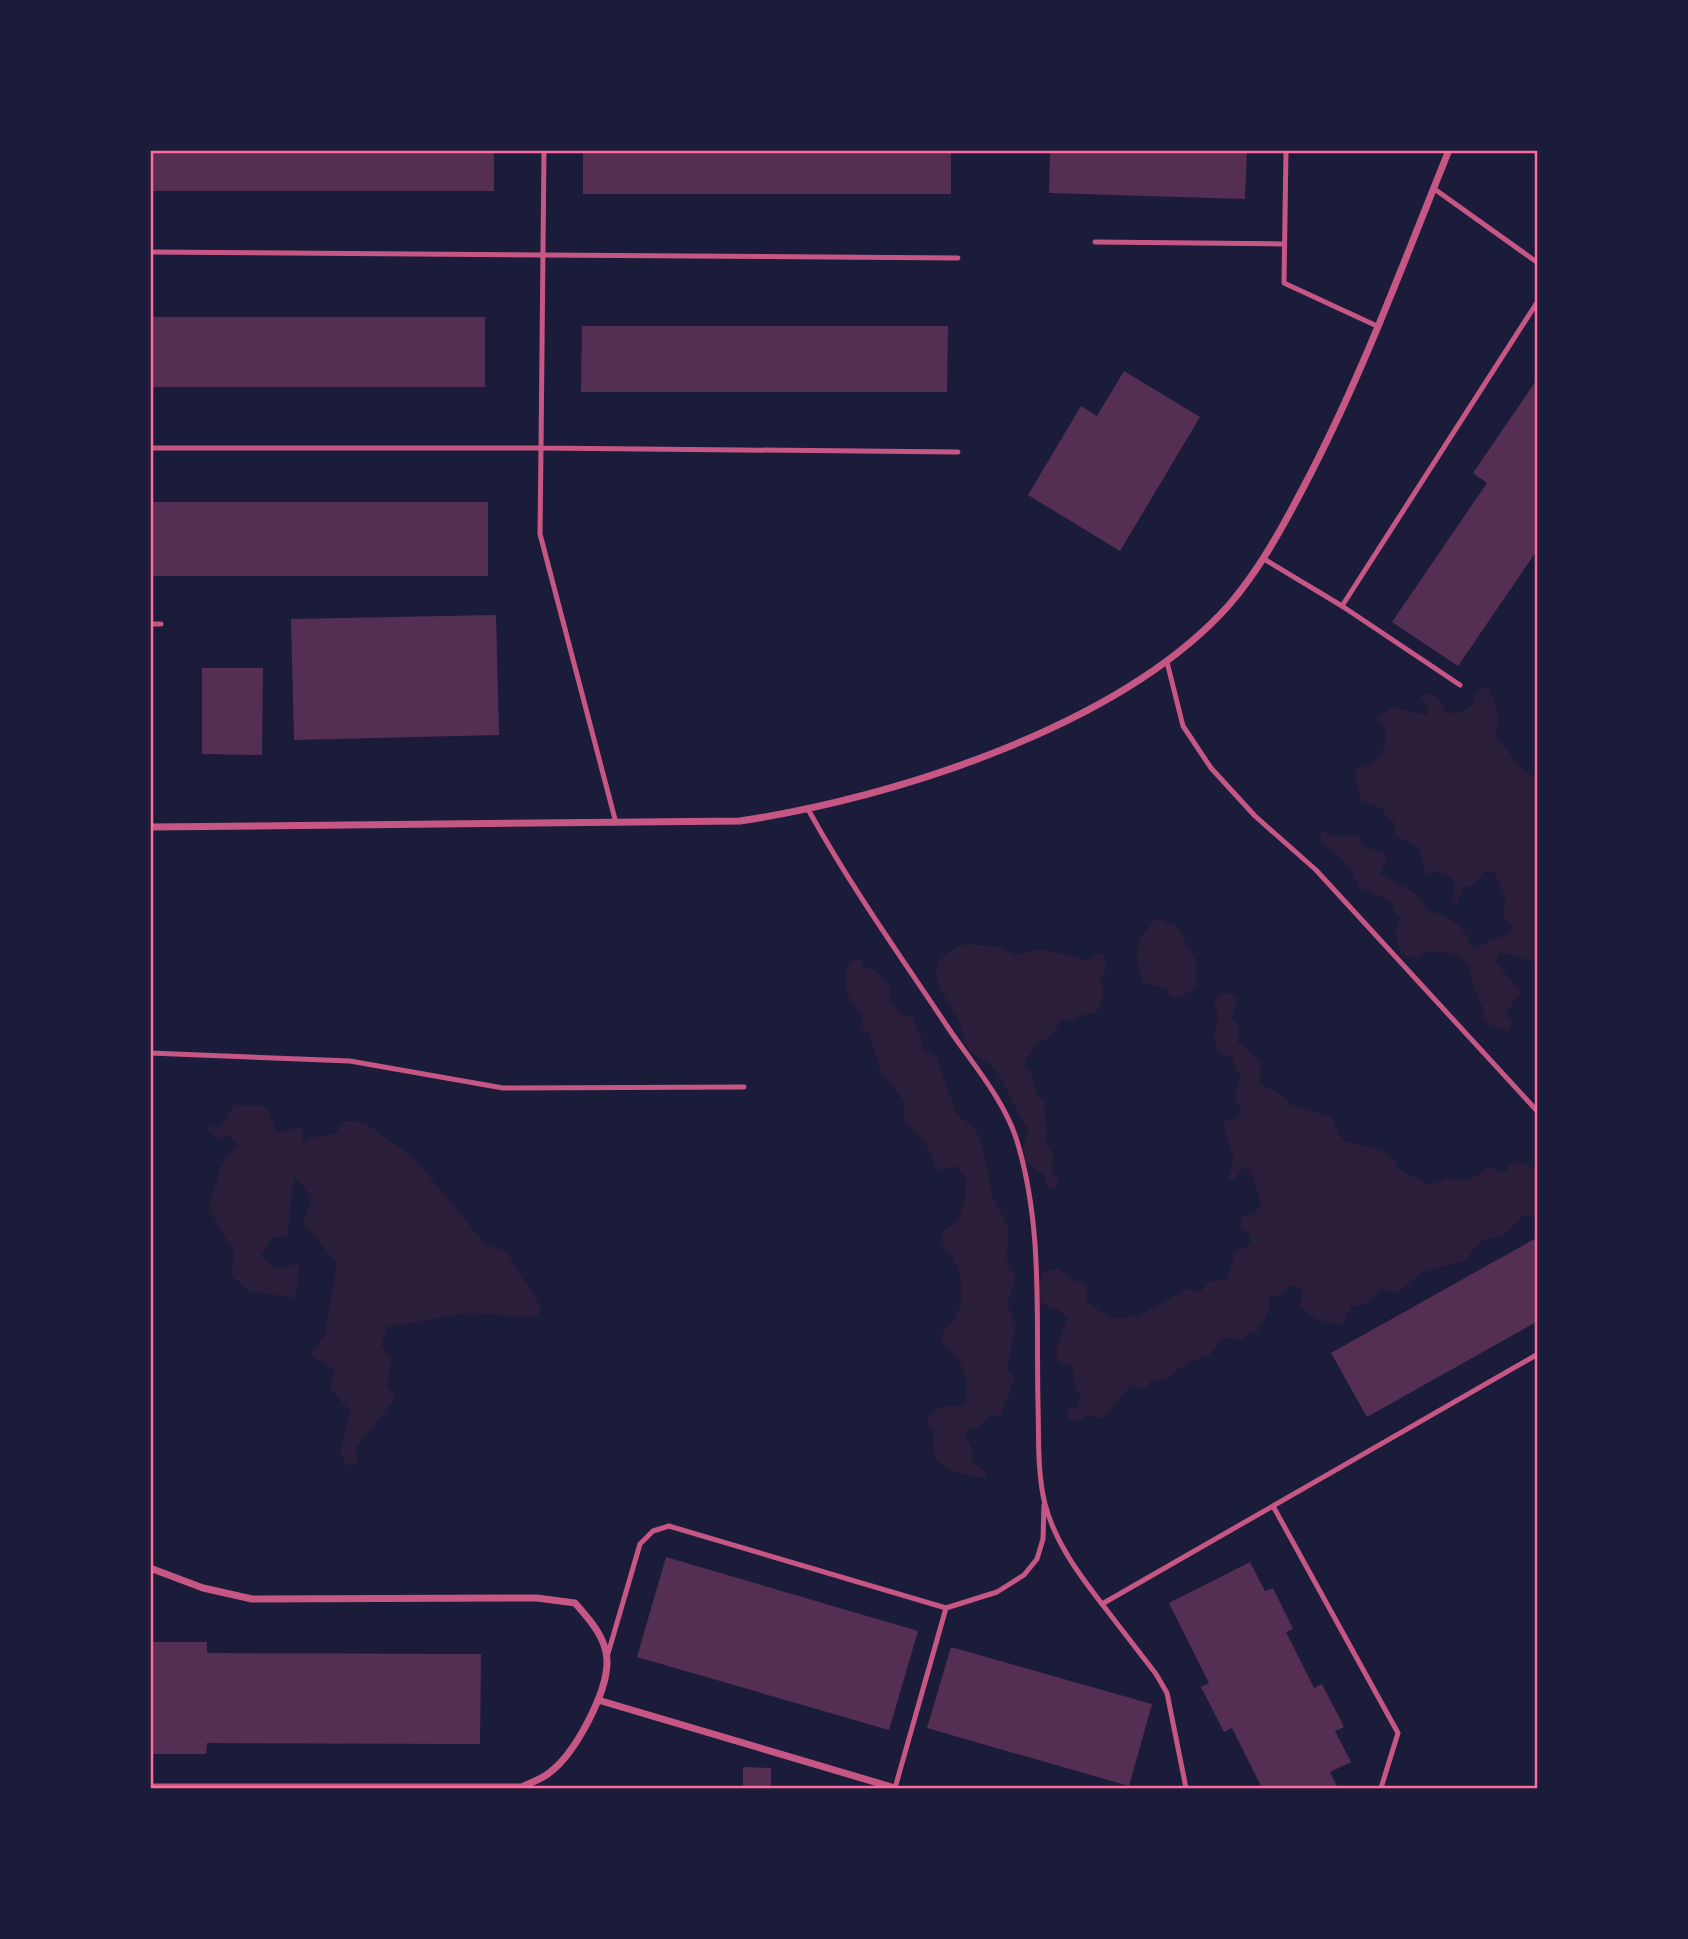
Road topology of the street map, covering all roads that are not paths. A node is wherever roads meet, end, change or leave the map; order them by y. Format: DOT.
graph roads {
  1 [pos="544,150"];
  2 [pos="1286,150"];
  3 [pos="1448,150"];
  4 [pos="1433,188"];
  5 [pos="1095,242"];
  6 [pos="1284,244"];
  7 [pos="150,253"];
  8 [pos="543,255"];
  9 [pos="958,258"];
  10 [pos="1538,263"];
  11 [pos="1538,301"];
  12 [pos="1377,326"];
  13 [pos="150,447"];
  14 [pos="541,448"];
  15 [pos="958,452"];
  16 [pos="1264,559"];
  17 [pos="1342,606"];
  18 [pos="150,624"];
  19 [pos="161,624"];
  20 [pos="1167,662"];
  21 [pos="1460,685"];
  22 [pos="809,811"];
  23 [pos="616,823"];
  24 [pos="150,827"];
  25 [pos="150,1053"];
  26 [pos="744,1087"];
  27 [pos="1538,1112"];
  28 [pos="1538,1354"];
  29 [pos="1044,1502"];
  30 [pos="1273,1506"];
  31 [pos="150,1568"];
  32 [pos="1102,1604"];
  33 [pos="946,1608"];
  34 [pos="607,1660"];
  35 [pos="598,1700"];
  36 [pos="150,1786"];
  37 [pos="524,1786"];
  38 [pos="895,1788"];
  39 [pos="1186,1788"];
  40 [pos="1381,1788"];
  1 -- 8 [label="lane"];
  2 -- 6 [label="lane"];
  3 -- 4 [label="street"];
  4 -- 10 [label="lane"];
  4 -- 12 [label="street"];
  5 -- 6 [label="lane"];
  6 -- 12 [label="lane"];
  7 -- 8 [label="lane"];
  8 -- 9 [label="lane"];
  8 -- 14 [label="lane"];
  11 -- 17 [label="lane"];
  12 -- 16 [label="street"];
  13 -- 14 [label="lane"];
  14 -- 15 [label="lane"];
  14 -- 23 [label="lane"];
  16 -- 17 [label="lane"];
  16 -- 20 [label="street"];
  17 -- 21 [label="lane"];
  18 -- 19 [label="lane"];
  20 -- 22 [label="street"];
  20 -- 27 [label="lane"];
  22 -- 23 [label="street"];
  22 -- 29 [label="lane"];
  23 -- 24 [label="street"];
  25 -- 26 [label="lane"];
  28 -- 30 [label="lane"];
  29 -- 32 [label="lane"];
  29 -- 33 [label="lane"];
  30 -- 32 [label="lane"];
  30 -- 40 [label="lane"];
  31 -- 34 [label="street"];
  32 -- 39 [label="lane"];
  33 -- 34 [label="lane"];
  33 -- 38 [label="lane"];
  34 -- 35 [label="street"];
  35 -- 37 [label="street"];
  35 -- 38 [label="street"];
  36 -- 37 [label="lane"];
}
